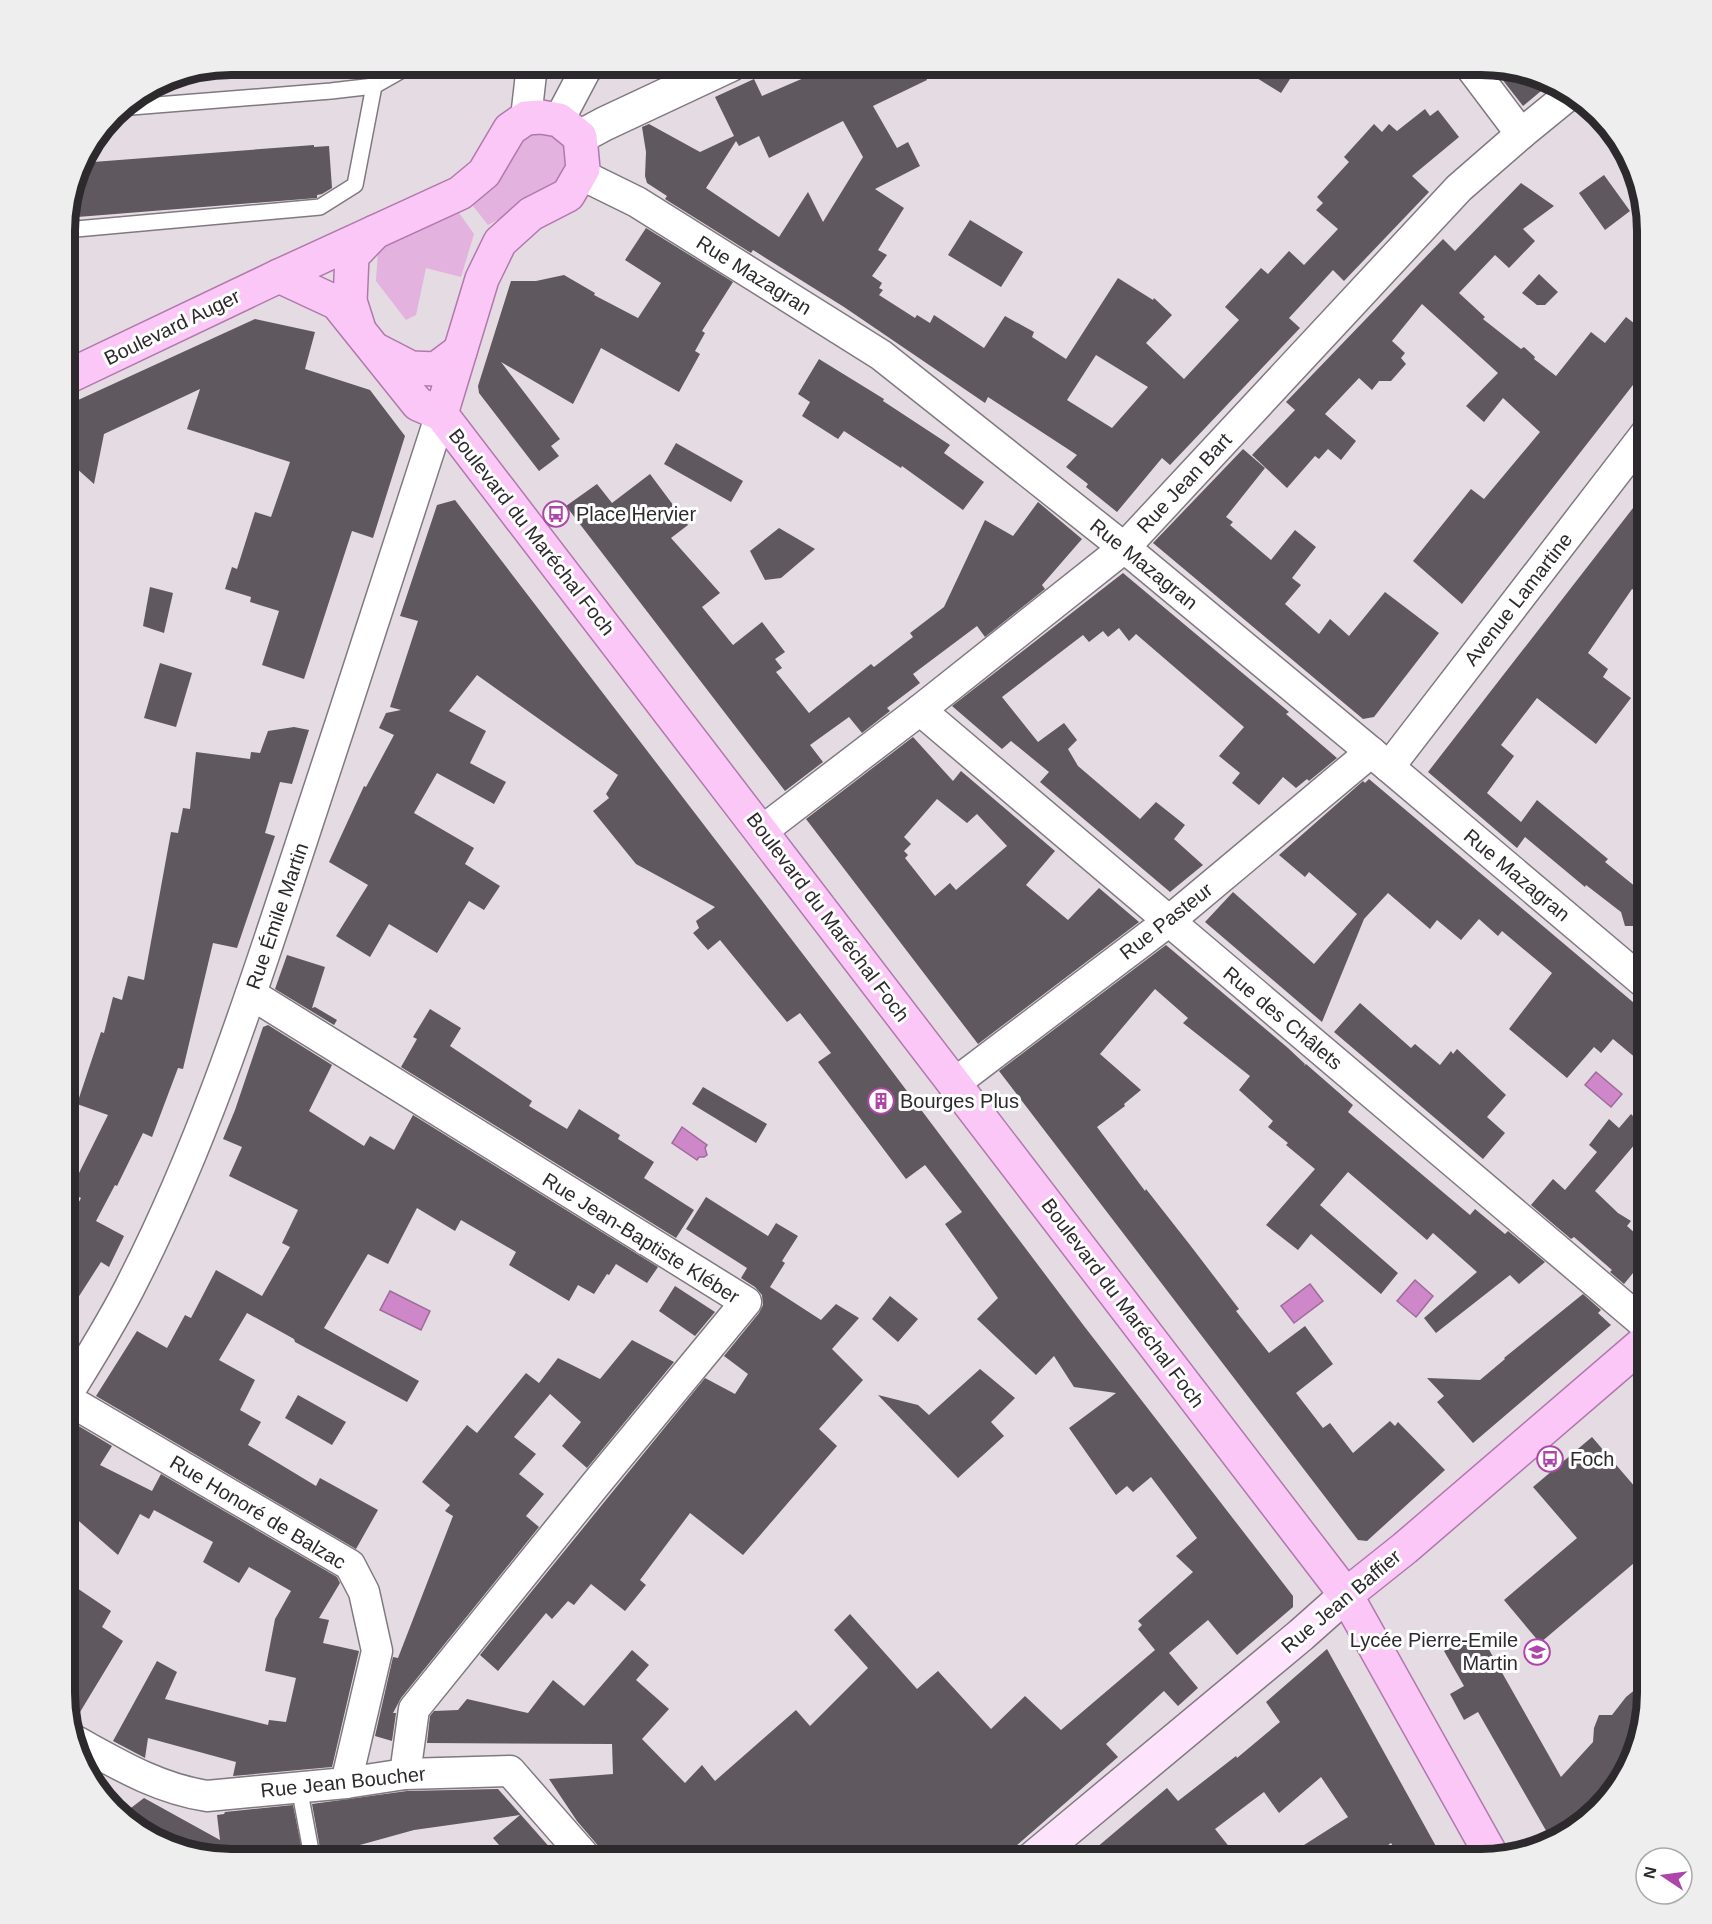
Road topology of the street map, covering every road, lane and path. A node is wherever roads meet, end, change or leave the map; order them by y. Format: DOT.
graph roads {
  1 [pos="392,75"];
  2 [pos="531,75"];
  3 [pos="585,75"];
  4 [pos="706,75"];
  5 [pos="1477,75"];
  6 [pos="374,86"];
  7 [pos="1564,99"];
  8 [pos="137,107"];
  9 [pos="526,118"];
  10 [pos="581,127"];
  11 [pos="1521,134"];
  12 [pos="594,181"];
  13 [pos="75,229"];
  14 [pos="376,231"];
  15 [pos="279,276"];
  16 [pos="367,340"];
  17 [pos="460,351"];
  18 [pos="75,373"];
  19 [pos="441,414"];
  20 [pos="1637,444"];
  21 [pos="1124,548"];
  22 [pos="920,710"];
  23 [pos="1380,759"];
  24 [pos="762,831"];
  25 [pos="1169,921"];
  26 [pos="1637,977"];
  27 [pos="251,994"];
  28 [pos="955,1083"];
  29 [pos="1637,1318"];
  30 [pos="1637,1349"];
  31 [pos="75,1382"];
  32 [pos="75,1404"];
  33 [pos="1346,1594"];
  34 [pos="84,1746"];
  35 [pos="405,1774"];
  36 [pos="346,1783"];
  37 [pos="299,1787"];
  38 [pos="311,1849"];
  39 [pos="577,1849"];
  40 [pos="1045,1849"];
  41 [pos="1488,1849"];
  1 -- 6 [label="lane"];
  2 -- 9 [label="street"];
  3 -- 10 [label="street"];
  4 -- 10 [label="street"];
  5 -- 11 [label="street"];
  6 -- 8 [label="lane"];
  6 -- 13 [label="lane"];
  7 -- 11 [label="street, Rue Jean Bart"];
  9 -- 10 [label="main road"];
  9 -- 14 [label="main road, Boulevard Auger"];
  10 -- 12 [label="main road"];
  11 -- 21 [label="street, Rue Jean Bart"];
  12 -- 17 [label="main road"];
  12 -- 21 [label="street, Rue Mazagran"];
  14 -- 15 [label="main road, Boulevard Auger"];
  14 -- 16 [label="main road"];
  15 -- 16 [label="main road, Boulevard du Maréchal Foch"];
  15 -- 18 [label="main road, Boulevard Auger"];
  16 -- 17 [label="main road"];
  16 -- 19 [label="main road, Boulevard du Maréchal Foch"];
  17 -- 19 [label="main road"];
  19 -- 24 [label="main road, Boulevard du Maréchal Foch"];
  19 -- 27 [label="street, Rue Émile Martin"];
  20 -- 23 [label="street, Avenue Lamartine"];
  21 -- 22 [label="street, Rue Jean Bart"];
  21 -- 23 [label="street, Rue Mazagran"];
  22 -- 24 [label="street, Rue Jean Bart"];
  22 -- 25 [label="street, Rue des Châlets"];
  23 -- 25 [label="street, Rue Pasteur"];
  23 -- 26 [label="street, Rue Mazagran"];
  24 -- 28 [label="main road, Boulevard du Maréchal Foch"];
  25 -- 28 [label="street, Rue Pasteur"];
  25 -- 29 [label="street, Rue des Châlets"];
  27 -- 31 [label="street, Rue Émile Martin"];
  27 -- 35 [label="street, Rue Jean-Baptiste Kléber"];
  28 -- 33 [label="main road, Boulevard du Maréchal Foch"];
  30 -- 33 [label="main road, Rue Jean Baffier"];
  32 -- 36 [label="street, Rue Honoré de Balzac"];
  33 -- 40 [label="main road, Rue Jean Baffier"];
  33 -- 41 [label="main road, Boulevard du Maréchal Foch"];
  34 -- 37 [label="street, Rue Jean Boucher"];
  35 -- 36 [label="street, Rue Jean Boucher"];
  35 -- 39 [label="street, Rue Jean Boucher"];
  36 -- 37 [label="street, Rue Jean Boucher"];
  37 -- 38 [label="lane"];
}
